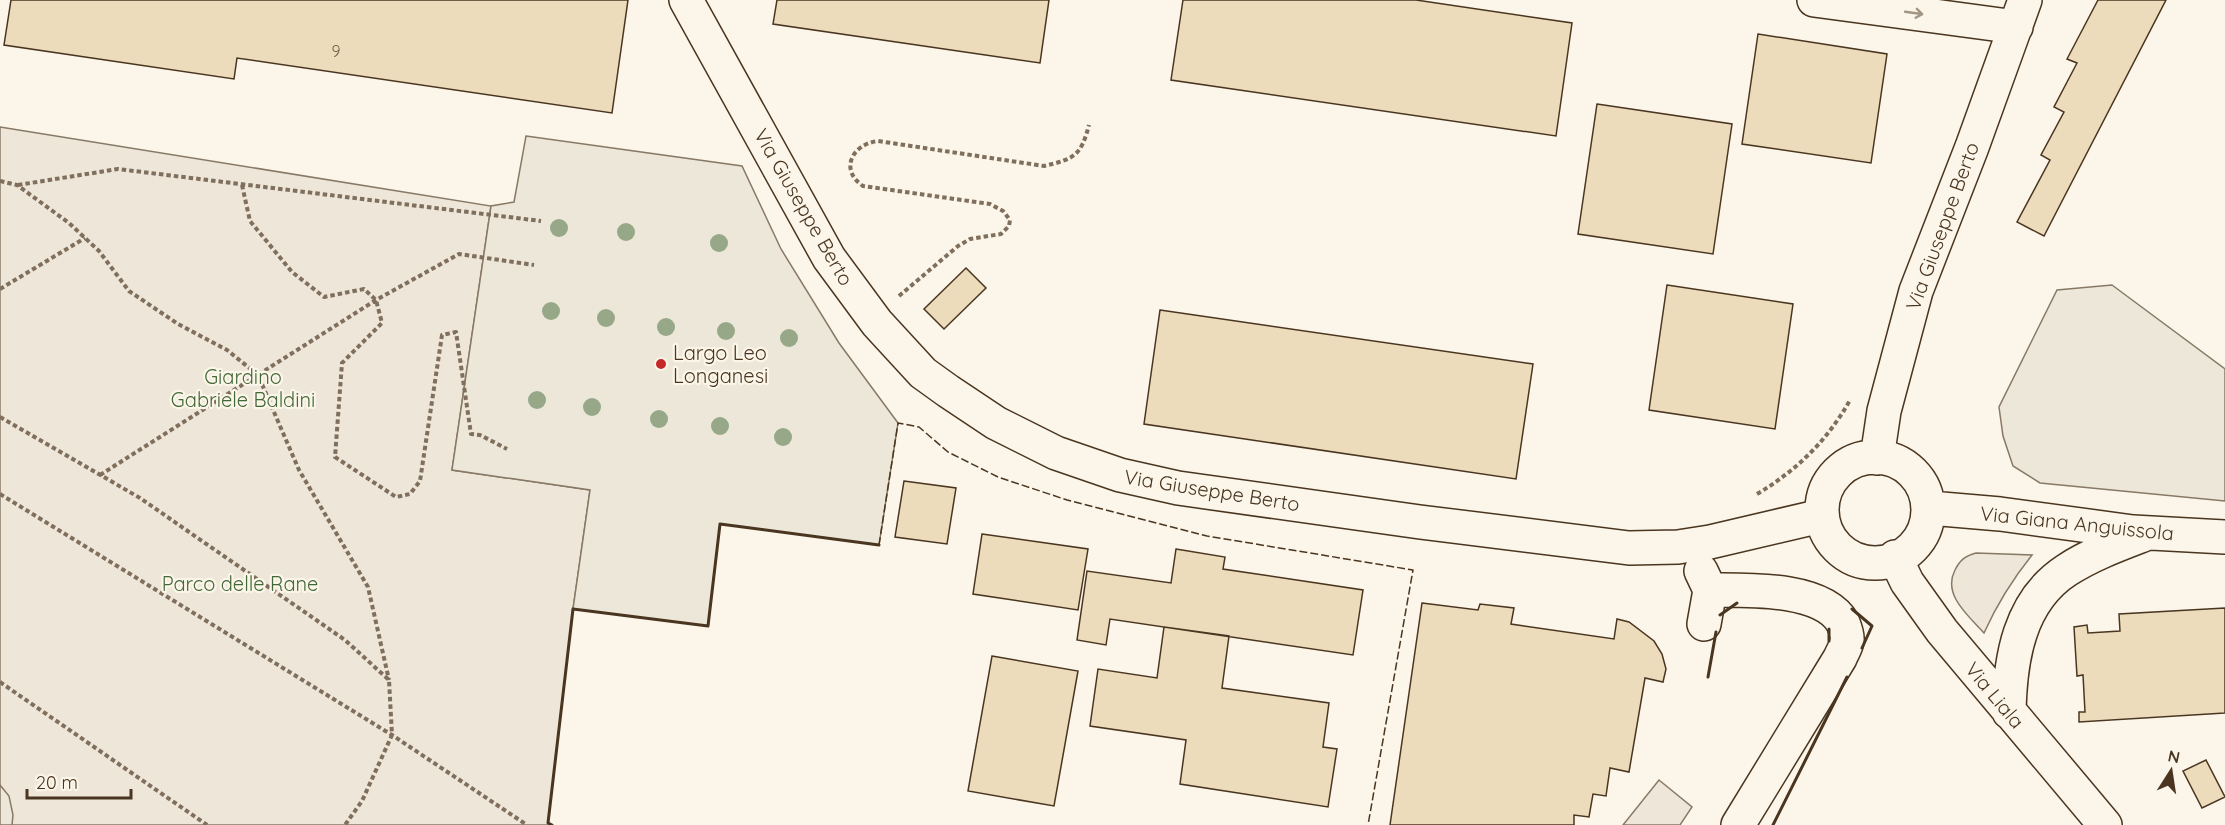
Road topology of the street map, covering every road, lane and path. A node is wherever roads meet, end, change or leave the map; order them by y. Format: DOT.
graph roads {
  1 [pos="686,0"];
  2 [pos="1814,0"];
  3 [pos="2021,13"];
  4 [pos="1089,125"];
  5 [pos="0,181"];
  6 [pos="17,185"];
  7 [pos="243,185"];
  8 [pos="540,220"];
  9 [pos="85,238"];
  10 [pos="534,265"];
  11 [pos="0,289"];
  12 [pos="376,300"];
  13 [pos="873,318"];
  14 [pos="258,375"];
  15 [pos="1852,396"];
  16 [pos="0,417"];
  17 [pos="507,448"];
  18 [pos="1877,458"];
  19 [pos="100,476"];
  20 [pos="0,494"];
  21 [pos="1755,496"];
  22 [pos="1930,508"];
  23 [pos="1821,516"];
  24 [pos="2147,533"];
  25 [pos="2225,537"];
  26 [pos="1690,546"];
  27 [pos="1895,557"];
  28 [pos="1710,590"];
  29 [pos="1704,624"];
  30 [pos="389,680"];
  31 [pos="0,682"];
  32 [pos="2009,712"];
  33 [pos="392,735"];
  34 [pos="207,825"];
  35 [pos="345,825"];
  36 [pos="527,825"];
  37 [pos="1738,825"];
  38 [pos="2104,825"];
  1 -- 13 [label="street, Via Giuseppe Berto"];
  2 -- 3 [label="street, one-way"];
  3 -- 18 [label="street, Via Giuseppe Berto"];
  4 -- 13 [label="path"];
  5 -- 6 [label="path"];
  6 -- 7 [label="path"];
  6 -- 9 [label="path"];
  7 -- 8 [label="path"];
  7 -- 12 [label="path"];
  9 -- 11 [label="path"];
  9 -- 14 [label="path"];
  10 -- 12 [label="path"];
  12 -- 14 [label="path"];
  12 -- 17 [label="path"];
  13 -- 26 [label="street, Via Giuseppe Berto"];
  14 -- 19 [label="path"];
  14 -- 30 [label="path"];
  15 -- 21 [label="path"];
  16 -- 19 [label="path"];
  18 -- 22 [label="street"];
  18 -- 23 [label="street"];
  19 -- 30 [label="path"];
  20 -- 33 [label="path"];
  22 -- 24 [label="street, Via Giana Anguissola"];
  22 -- 27 [label="street"];
  23 -- 26 [label="street, Via Giuseppe Berto"];
  23 -- 27 [label="street"];
  24 -- 25 [label="street, Via Giana Anguissola"];
  24 -- 32 [label="street"];
  26 -- 28 [label="street"];
  27 -- 32 [label="street, Via Liala"];
  28 -- 29 [label="street"];
  28 -- 37 [label="street"];
  30 -- 33 [label="path"];
  31 -- 34 [label="path"];
  32 -- 38 [label="street, Via Liala"];
  33 -- 35 [label="path"];
  33 -- 36 [label="path"];
}
